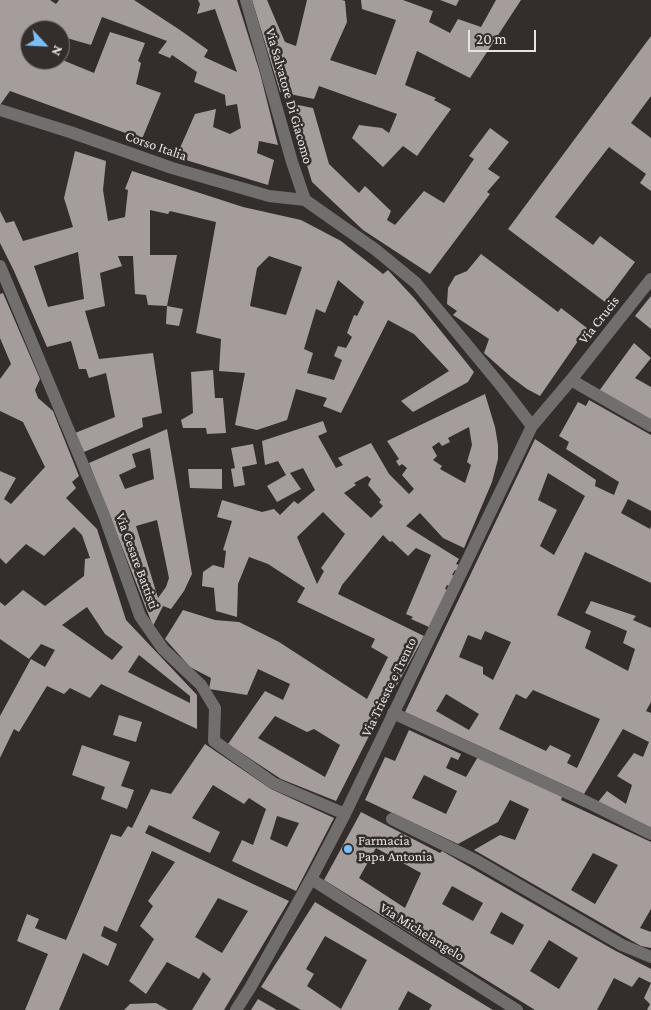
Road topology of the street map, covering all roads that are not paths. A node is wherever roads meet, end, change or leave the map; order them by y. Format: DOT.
graph roads {
  1 [pos="246,0"];
  2 [pos="0,110"];
  3 [pos="305,200"];
  4 [pos="0,266"];
  5 [pos="651,279"];
  6 [pos="571,380"];
  7 [pos="532,426"];
  8 [pos="651,426"];
  9 [pos="394,713"];
  10 [pos="345,814"];
  11 [pos="392,819"];
  12 [pos="651,834"];
  13 [pos="311,879"];
  14 [pos="651,957"];
  15 [pos="236,1010"];
  16 [pos="517,1010"];
  1 -- 3 [label="street, Via Salvatore Di Giacomo"];
  2 -- 3 [label="street, Corso Italia"];
  3 -- 7 [label="street"];
  4 -- 10 [label="street, Via Cesare Battisti"];
  5 -- 6 [label="street, Via Crucis"];
  6 -- 7 [label="street, Via Trieste e Trento"];
  6 -- 8 [label="street"];
  7 -- 9 [label="street, Via Trieste e Trento"];
  9 -- 10 [label="street, Via Trieste e Trento"];
  9 -- 12 [label="street"];
  10 -- 13 [label="street, Via Trieste e Trento"];
  11 -- 14 [label="street"];
  13 -- 15 [label="street, Via Trieste e Trento"];
  13 -- 16 [label="street, Via Michelangelo"];
}
